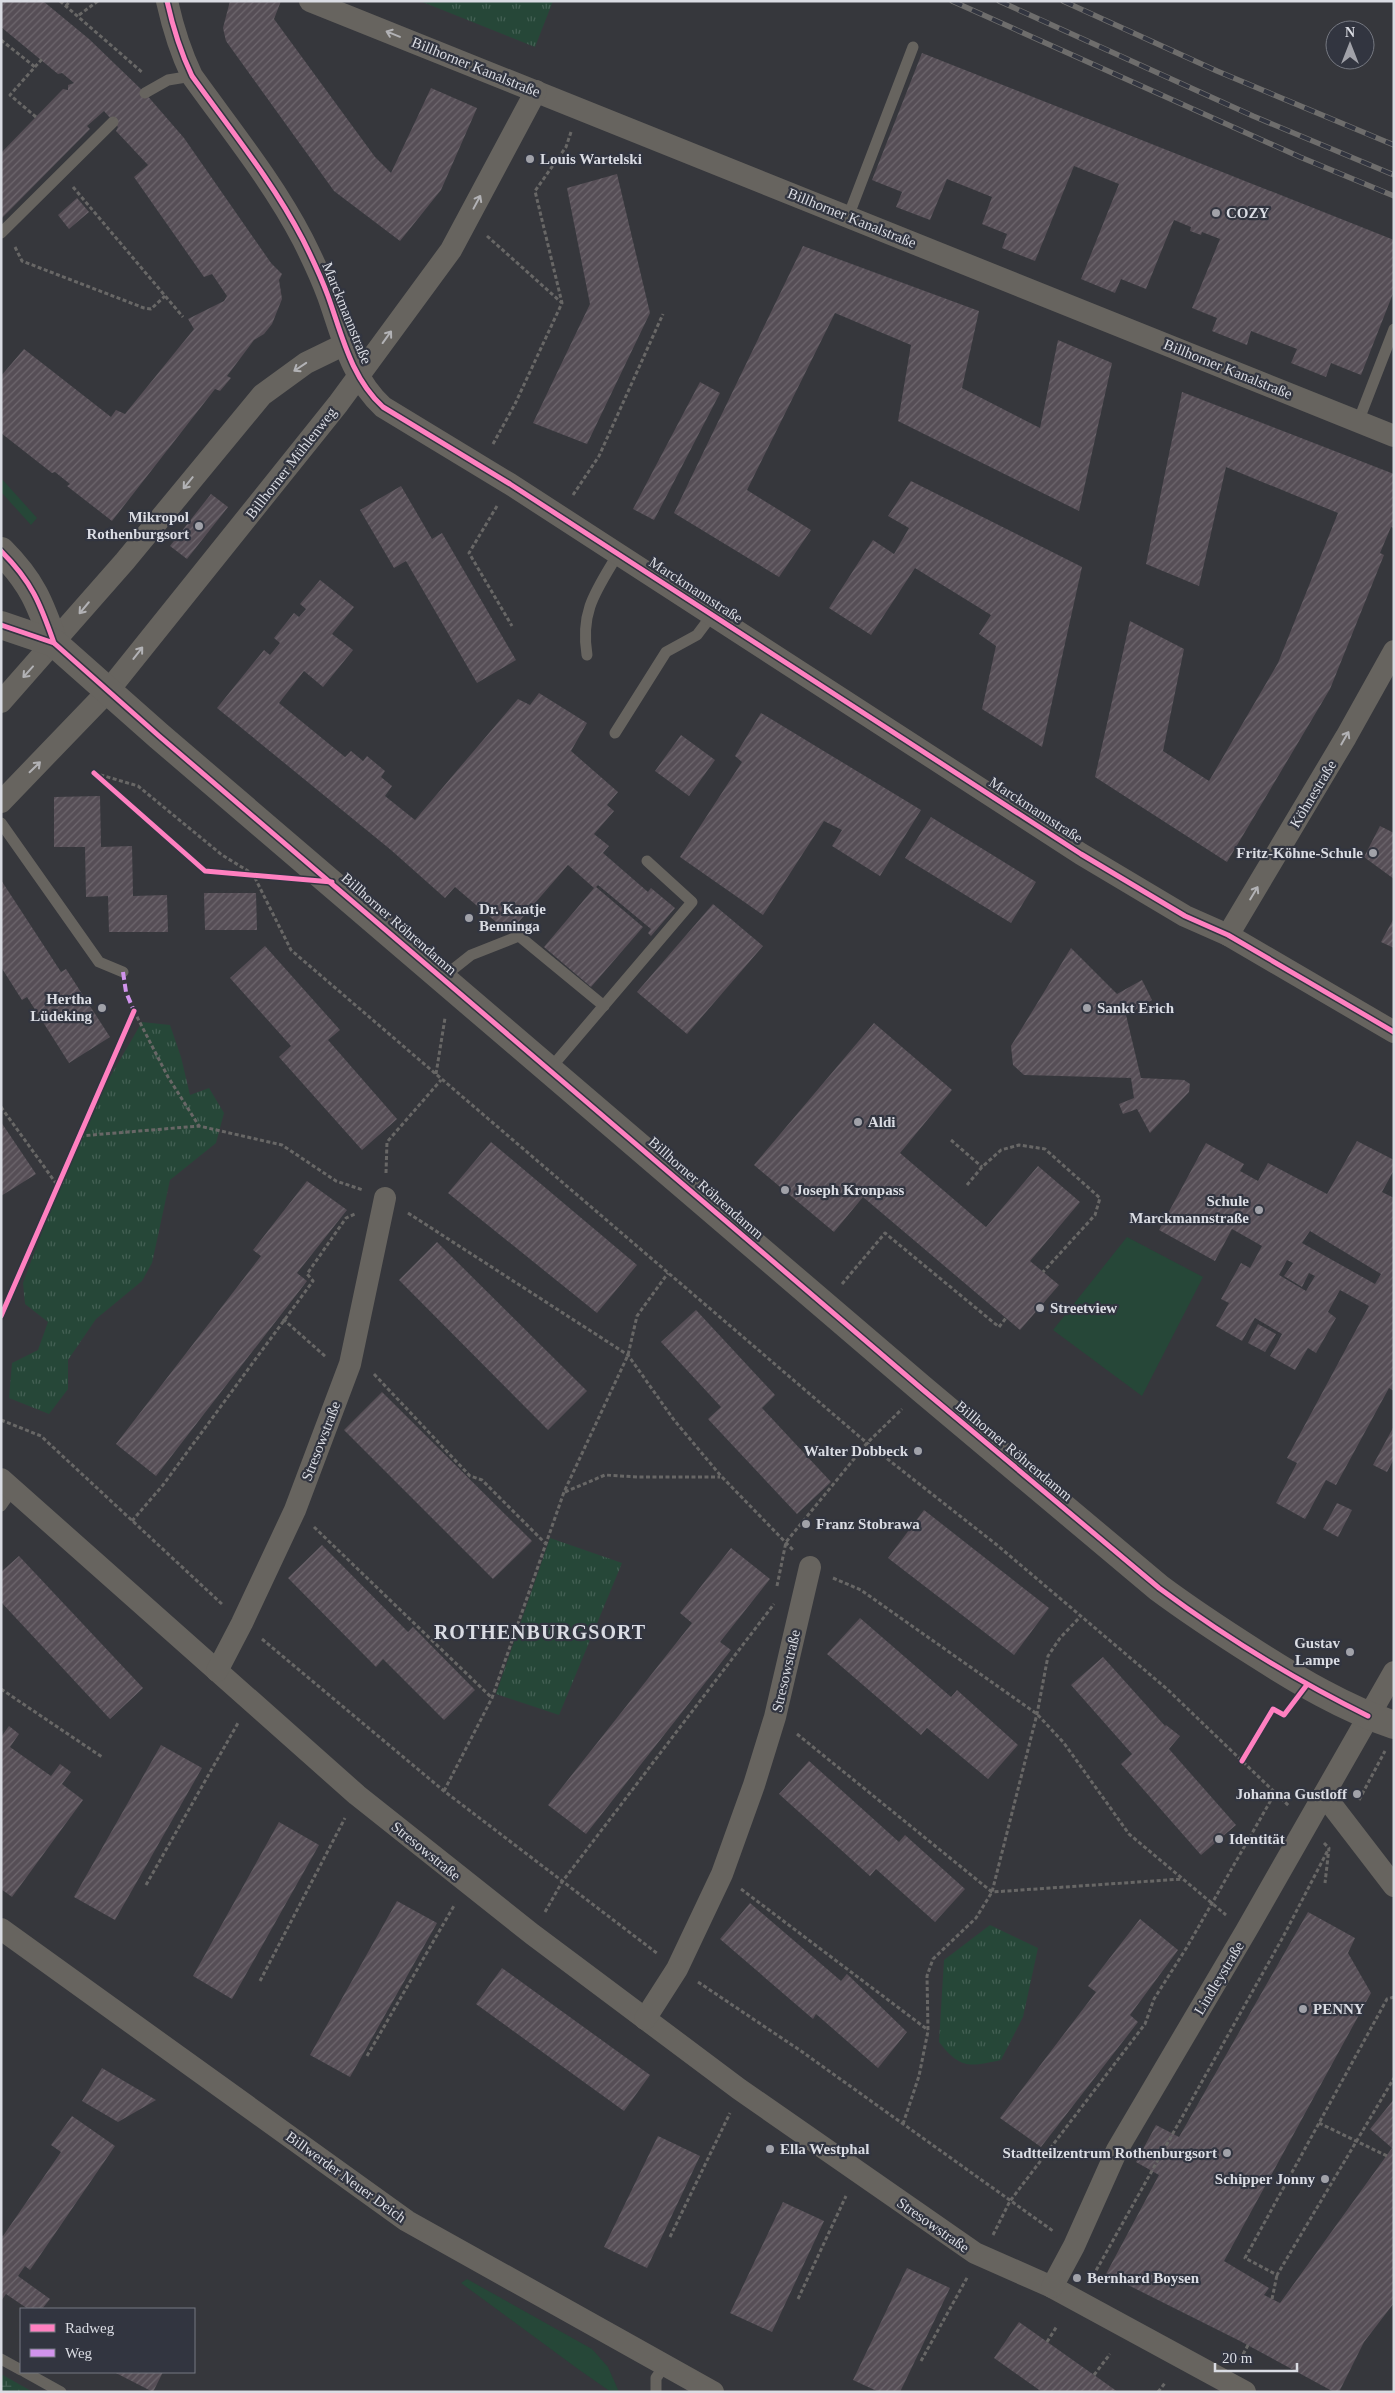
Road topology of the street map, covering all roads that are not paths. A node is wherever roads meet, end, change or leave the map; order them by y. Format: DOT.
graph roads {
  1 [pos="167,1"];
  2 [pos="310,1"];
  3 [pos="913,47"];
  4 [pos="192,76"];
  5 [pos="536,91"];
  6 [pos="145,93"];
  7 [pos="113,122"];
  8 [pos="848,217"];
  9 [pos="4,230"];
  10 [pos="1394,329"];
  11 [pos="344,345"];
  12 [pos="358,377"];
  13 [pos="1358,422"];
  14 [pos="1394,436"];
  15 [pos="1,551"];
  16 [pos="618,554"];
  17 [pos="712,614"];
  18 [pos="1,625"];
  19 [pos="54,643"];
  20 [pos="1394,651"];
  21 [pos="587,655"];
  22 [pos="108,691"];
  23 [pos="1,702"];
  24 [pos="615,733"];
  25 [pos="1,802"];
  26 [pos="1,824"];
  27 [pos="646,861"];
  28 [pos="1228,935"];
  29 [pos="123,972"];
  30 [pos="446,981"];
  31 [pos="604,1006"];
  32 [pos="1394,1032"];
  33 [pos="549,1070"];
  34 [pos="385,1198"];
  35 [pos="5,1492"];
  36 [pos="810,1567"];
  37 [pos="217,1671"];
  38 [pos="1394,1672"];
  39 [pos="1368,1716"];
  40 [pos="1392,1734"];
  41 [pos="1324,1795"];
  42 [pos="1394,1886"];
  43 [pos="1,1929"];
  44 [pos="645,2019"];
  45 [pos="1052,2288"];
  46 [pos="1,2359"];
  47 [pos="665,2365"];
  48 [pos="20,2369"];
  49 [pos="26,2373"];
  50 [pos="61,2392"];
  51 [pos="656,2392"];
  52 [pos="713,2392"];
  53 [pos="1245,2392"];
  1 -- 4 [label="street, Marckmannstraße"];
  5 -- 2 [label="street, Billhorner Kanalstraße, one-way"];
  3 -- 8 [label="lane"];
  4 -- 6 [label="lane"];
  4 -- 11 [label="street, Marckmannstraße"];
  5 -- 8 [label="street, Billhorner Kanalstraße"];
  12 -- 5 [label="street, Billhorner Mühlenweg, one-way"];
  7 -- 9 [label="lane"];
  8 -- 13 [label="street, Billhorner Kanalstraße"];
  10 -- 13 [label="lane"];
  11 -- 12 [label="street, Marckmannstraße"];
  11 -- 19 [label="street, one-way"];
  12 -- 16 [label="street, Marckmannstraße"];
  22 -- 12 [label="street, Billhorner Mühlenweg, one-way"];
  13 -- 14 [label="street, Billhorner Kanalstraße"];
  15 -- 19 [label="street, Billhorner Röhrendamm"];
  16 -- 17 [label="street, Marckmannstraße"];
  16 -- 21 [label="lane"];
  17 -- 24 [label="lane"];
  17 -- 28 [label="street, Marckmannstraße"];
  18 -- 19 [label="street, Billhorner Röhrendamm"];
  19 -- 22 [label="street, Billhorner Röhrendamm"];
  19 -- 23 [label="street, one-way"];
  28 -- 20 [label="street, Köhnestraße, one-way"];
  25 -- 22 [label="street, Billhorner Mühlenweg, one-way"];
  22 -- 30 [label="street, Billhorner Röhrendamm"];
  26 -- 29 [label="lane"];
  27 -- 31 [label="lane"];
  28 -- 32 [label="street, Marckmannstraße"];
  30 -- 31 [label="lane"];
  30 -- 33 [label="street, Billhorner Röhrendamm"];
  31 -- 33 [label="lane"];
  33 -- 39 [label="street, Billhorner Röhrendamm"];
  34 -- 37 [label="street, Stresowstraße"];
  35 -- 37 [label="street, Stresowstraße"];
  36 -- 44 [label="street, Stresowstraße"];
  37 -- 44 [label="street, Stresowstraße"];
  38 -- 39 [label="street, Lindleystraße"];
  39 -- 40 [label="street, Billhorner Röhrendamm"];
  39 -- 41 [label="street, Lindleystraße"];
  41 -- 42 [label="street"];
  41 -- 45 [label="street, Lindleystraße"];
  43 -- 47 [label="street, Billwerder Neuer Deich"];
  44 -- 45 [label="street, Stresowstraße"];
  45 -- 53 [label="street, Stresowstraße"];
  46 -- 48 [label="lane"];
  47 -- 51 [label="lane"];
  47 -- 52 [label="street, Billwerder Neuer Deich"];
  49 -- 50 [label="lane"];
}
